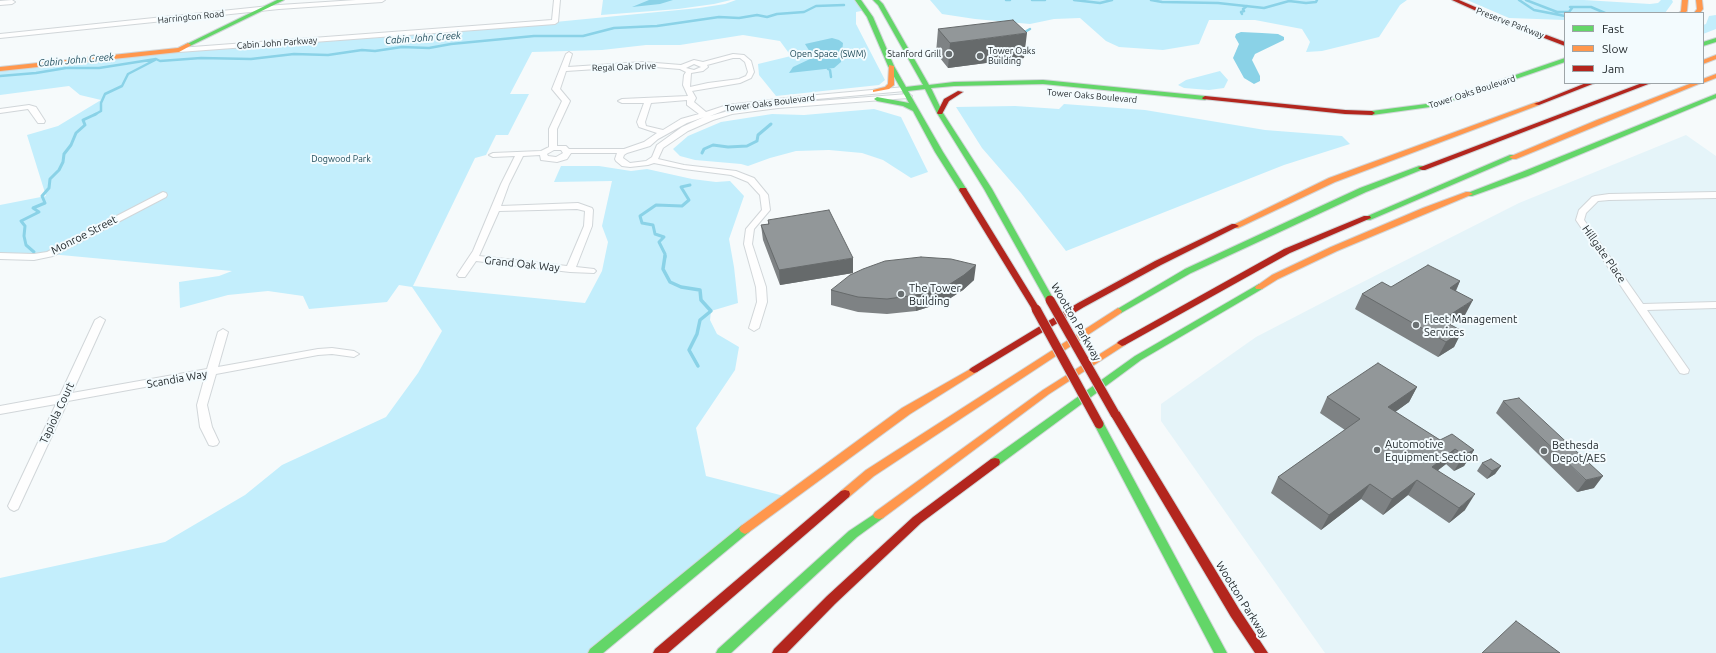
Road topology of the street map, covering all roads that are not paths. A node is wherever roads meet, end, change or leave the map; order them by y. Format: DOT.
graph roads {
  1 [pos="281,0"];
  2 [pos="382,0"];
  3 [pos="557,0"];
  4 [pos="858,0"];
  5 [pos="876,0"];
  6 [pos="1456,0"];
  7 [pos="1467,0"];
  8 [pos="1685,0"];
  9 [pos="1699,0"];
  10 [pos="12,2"];
  11 [pos="0,3"];
  12 [pos="262,9"];
  13 [pos="1683,12"];
  14 [pos="1698,12"];
  15 [pos="0,36"];
  16 [pos="1564,38"];
  17 [pos="1716,40"];
  18 [pos="1564,44"];
  19 [pos="1704,44"];
  20 [pos="179,50"];
  21 [pos="570,54"];
  22 [pos="1716,57"];
  23 [pos="1564,60"];
  24 [pos="1704,62"];
  25 [pos="703,64"];
  26 [pos="891,66"];
  27 [pos="683,67"];
  28 [pos="565,68"];
  29 [pos="917,68"];
  30 [pos="0,69"];
  31 [pos="1564,70"];
  32 [pos="689,72"];
  33 [pos="1716,76"];
  34 [pos="1704,81"];
  35 [pos="1013,82"];
  36 [pos="1589,84"];
  37 [pos="1631,84"];
  38 [pos="1645,84"];
  39 [pos="1696,84"];
  40 [pos="1684,89"];
  41 [pos="687,90"];
  42 [pos="928,90"];
  43 [pos="906,92"];
  44 [pos="960,92"];
  45 [pos="876,95"];
  46 [pos="1716,96"];
  47 [pos="692,98"];
  48 [pos="622,101"];
  49 [pos="648,101"];
  50 [pos="916,110"];
  51 [pos="0,111"];
  52 [pos="940,113"];
  53 [pos="704,114"];
  54 [pos="713,115"];
  55 [pos="1641,115"];
  56 [pos="1426,116"];
  57 [pos="41,120"];
  58 [pos="1390,120"];
  59 [pos="663,132"];
  60 [pos="1459,133"];
  61 [pos="1593,136"];
  62 [pos="553,148"];
  63 [pos="543,153"];
  64 [pos="520,154"];
  65 [pos="566,154"];
  66 [pos="622,154"];
  67 [pos="493,155"];
  68 [pos="652,160"];
  69 [pos="1525,174"];
  70 [pos="163,195"];
  71 [pos="1716,195"];
  72 [pos="496,209"];
  73 [pos="0,256"];
  74 [pos="473,258"];
  75 [pos="570,269"];
  76 [pos="591,271"];
  77 [pos="462,275"];
  78 [pos="1716,305"];
  79 [pos="1641,307"];
  80 [pos="100,320"];
  81 [pos="754,328"];
  82 [pos="223,332"];
  83 [pos="354,354"];
  84 [pos="1684,370"];
  85 [pos="211,372"];
  86 [pos="64,400"];
  87 [pos="0,410"];
  88 [pos="213,442"];
  89 [pos="14,506"];
  90 [pos="594,653"];
  91 [pos="659,653"];
  92 [pos="722,653"];
  93 [pos="778,653"];
  94 [pos="1221,653"];
  95 [pos="1262,653"];
  1 -- 12 [label="main road"];
  2 -- 12 [label="street, Harrington Road"];
  3 -- 20 [label="street, Cabin John Parkway"];
  4 -- 26 [label="main road"];
  5 -- 29 [label="main road, Wootton Parkway"];
  6 -- 18 [label="main road, Preserve Parkway"];
  7 -- 16 [label="main road, Preserve Parkway"];
  8 -- 13 [label="main road"];
  9 -- 14 [label="main road"];
  10 -- 11 [label="street"];
  12 -- 15 [label="street, Harrington Road"];
  12 -- 20 [label="main road"];
  17 -- 19 [label="main road"];
  20 -- 30 [label="main road, Cabin John Parkway"];
  21 -- 28 [label="street"];
  22 -- 24 [label="main road"];
  23 -- 35 [label="main road, Tower Oaks Boulevard"];
  25 -- 27 [label="street, Regal Oak Drive"];
  25 -- 32 [label="street"];
  25 -- 41 [label="street"];
  26 -- 43 [label="main road"];
  26 -- 45 [label="main road"];
  27 -- 28 [label="street, Regal Oak Drive"];
  27 -- 32 [label="street"];
  28 -- 62 [label="street"];
  29 -- 35 [label="main road"];
  29 -- 42 [label="main road, Wootton Parkway"];
  31 -- 56 [label="main road, Tower Oaks Boulevard"];
  32 -- 41 [label="street"];
  33 -- 34 [label="main road"];
  35 -- 42 [label="main road, Tower Oaks Boulevard"];
  36 -- 60 [label="main road"];
  37 -- 60 [label="main road"];
  38 -- 91 [label="main road"];
  39 -- 40 [label="main road"];
  40 -- 55 [label="main road"];
  40 -- 92 [label="main road"];
  41 -- 47 [label="street"];
  42 -- 43 [label="main road, Tower Oaks Boulevard"];
  42 -- 44 [label="main road, Tower Oaks Boulevard"];
  42 -- 52 [label="main road, Wootton Parkway"];
  43 -- 45 [label="street, Tower Oaks Boulevard"];
  43 -- 50 [label="main road"];
  44 -- 52 [label="main road"];
  44 -- 58 [label="main road, Tower Oaks Boulevard"];
  45 -- 50 [label="main road"];
  45 -- 54 [label="street, Tower Oaks Boulevard"];
  46 -- 69 [label="main road"];
  47 -- 49 [label="street"];
  47 -- 53 [label="street"];
  47 -- 54 [label="street"];
  48 -- 49 [label="street"];
  49 -- 59 [label="street"];
  50 -- 94 [label="main road, bridge"];
  51 -- 57 [label="street"];
  52 -- 95 [label="main road, Wootton Parkway, bridge"];
  53 -- 54 [label="street, Tower Oaks Boulevard"];
  53 -- 59 [label="street, Tower Oaks Boulevard"];
  54 -- 68 [label="street, Tower Oaks Boulevard"];
  59 -- 66 [label="street, Tower Oaks Boulevard"];
  60 -- 90 [label="main road"];
  61 -- 69 [label="main road"];
  62 -- 63 [label="street"];
  62 -- 65 [label="street"];
  63 -- 64 [label="street"];
  63 -- 65 [label="street"];
  64 -- 67 [label="street"];
  64 -- 72 [label="street, Grand Oak Way"];
  65 -- 66 [label="street"];
  66 -- 68 [label="street"];
  68 -- 81 [label="street"];
  69 -- 93 [label="main road"];
  70 -- 73 [label="street, Monroe Street"];
  71 -- 79 [label="street, Hillgate Place"];
  72 -- 74 [label="street, Grand Oak Way"];
  72 -- 75 [label="street, Grand Oak Way"];
  74 -- 75 [label="street, Grand Oak Way"];
  74 -- 77 [label="street, Grand Oak Way"];
  75 -- 76 [label="street, Grand Oak Way"];
  78 -- 79 [label="street"];
  79 -- 84 [label="street, Hillgate Place"];
  80 -- 86 [label="street, Tapiola Court"];
  82 -- 85 [label="street"];
  83 -- 85 [label="street, Scandia Way"];
  85 -- 86 [label="street, Scandia Way"];
  85 -- 88 [label="street"];
  86 -- 87 [label="street, Scandia Way"];
  86 -- 89 [label="street, Tapiola Court"];
}
